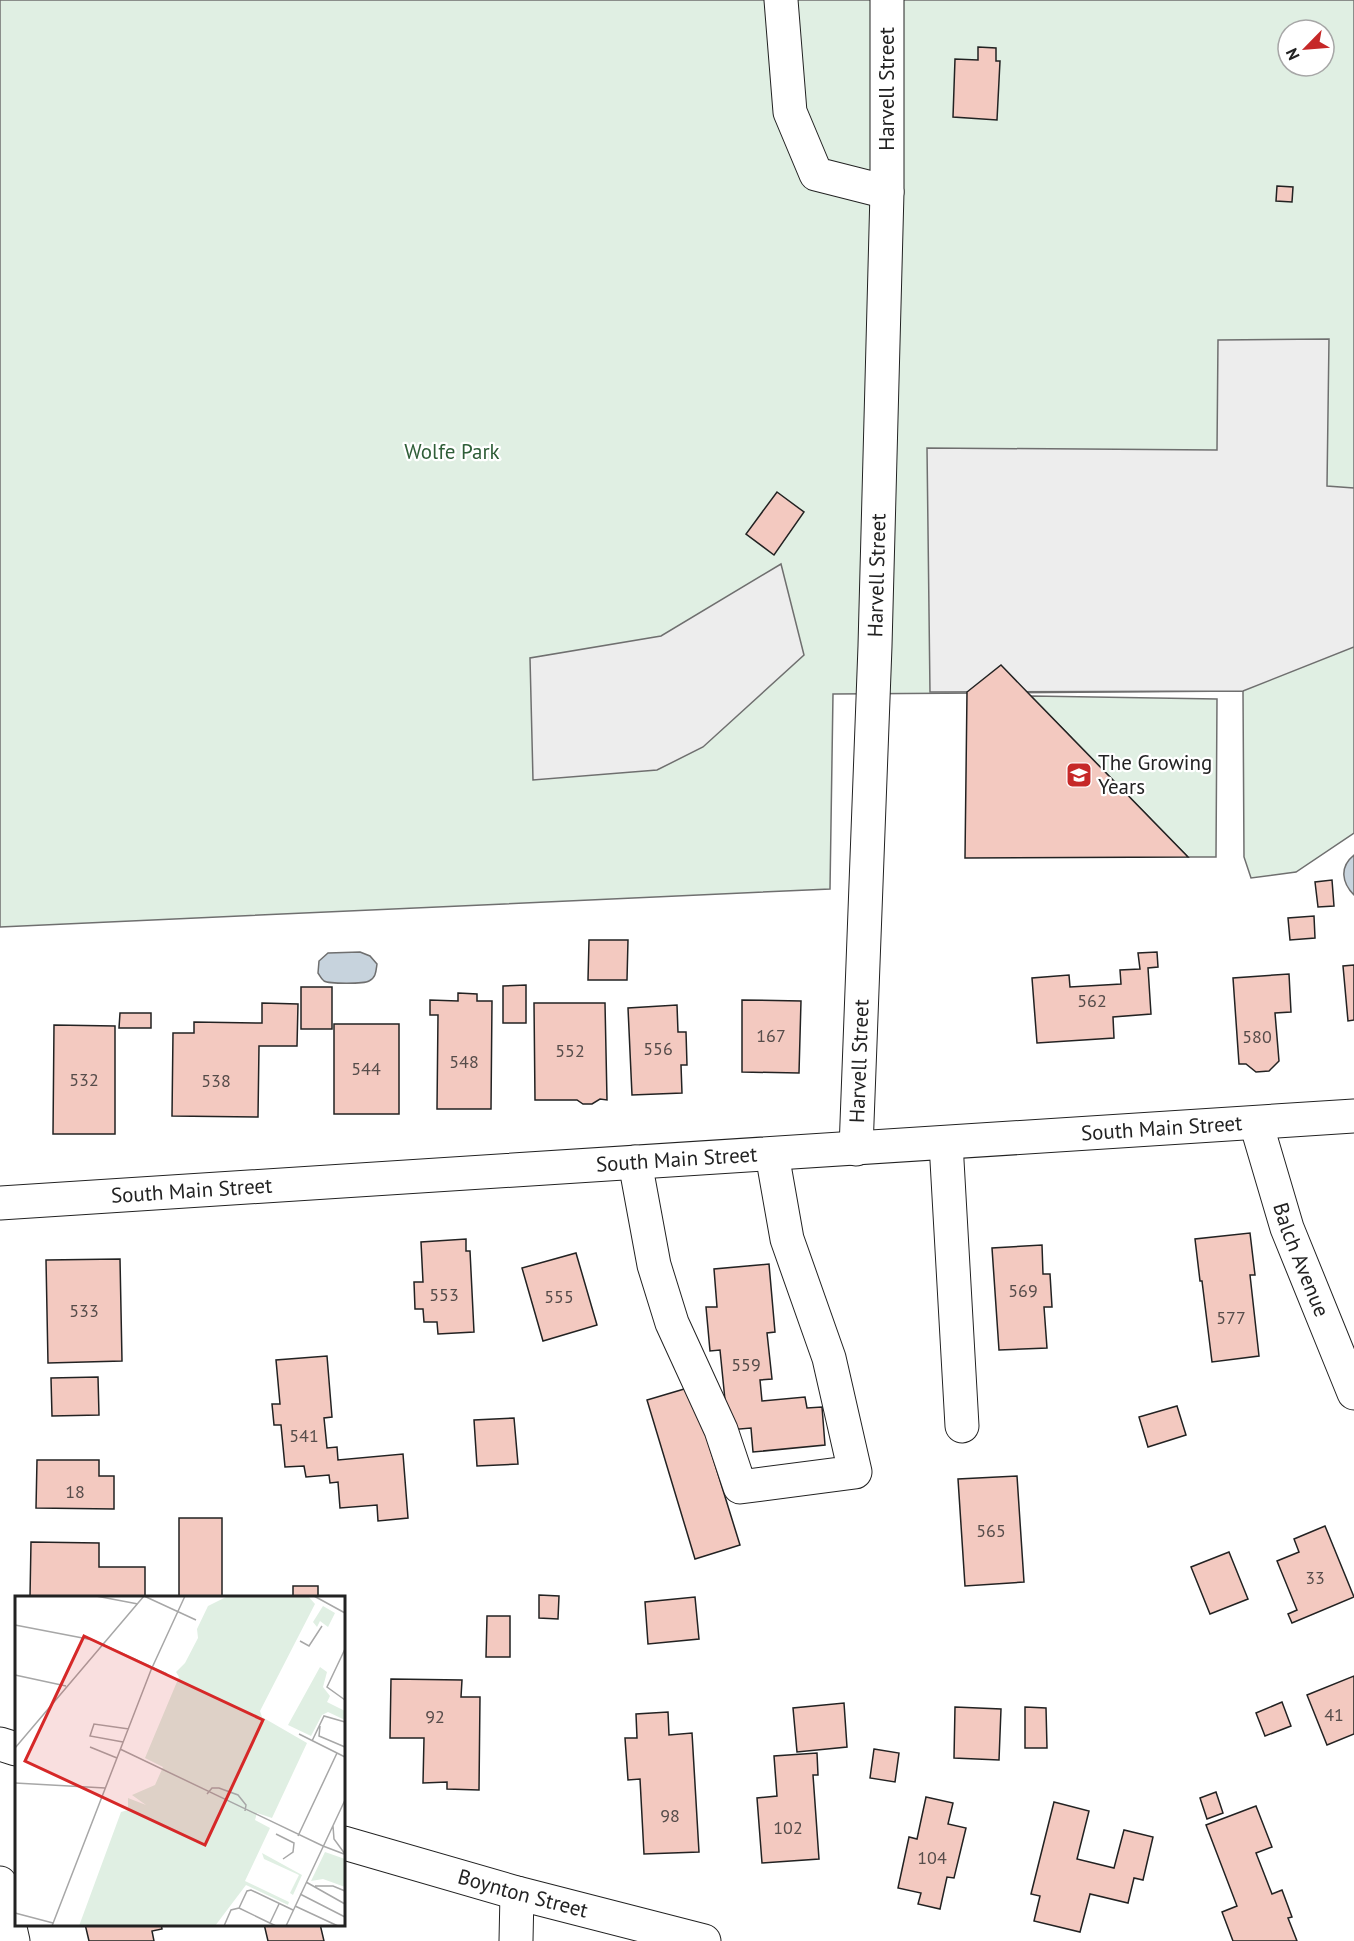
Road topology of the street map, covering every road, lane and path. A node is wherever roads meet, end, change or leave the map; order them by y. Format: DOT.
graph roads {
  1 [pos="781,0"];
  2 [pos="887,0"];
  3 [pos="887,192"];
  4 [pos="1354,1116"];
  5 [pos="1256,1123"];
  6 [pos="946,1143"];
  7 [pos="856,1149"];
  8 [pos="772,1154"];
  9 [pos="635,1162"];
  10 [pos="0,1203"];
  11 [pos="1354,1393"];
  12 [pos="962,1426"];
  13 [pos="0,1744"];
  14 [pos="15,1749"];
  15 [pos="345,1843"];
  16 [pos="0,1883"];
  17 [pos="517,1893"];
  18 [pos="13,1941"];
  19 [pos="516,1941"];
  20 [pos="704,1941"];
  1 -- 3 [label="street"];
  2 -- 3 [label="street, Harvell Street"];
  3 -- 7 [label="street, Harvell Street"];
  4 -- 5 [label="street, South Main Street"];
  5 -- 6 [label="street, South Main Street"];
  5 -- 11 [label="street, Balch Avenue"];
  6 -- 7 [label="street, South Main Street"];
  6 -- 12 [label="street"];
  7 -- 8 [label="street, South Main Street"];
  8 -- 9 [label="street, South Main Street"];
  8 -- 9 [label="street"];
  9 -- 10 [label="street, South Main Street"];
  13 -- 14 [label="street"];
  15 -- 17 [label="street, Boynton Street"];
  16 -- 18 [label="street"];
  17 -- 19 [label="street"];
  17 -- 20 [label="street, Boynton Street"];
}
